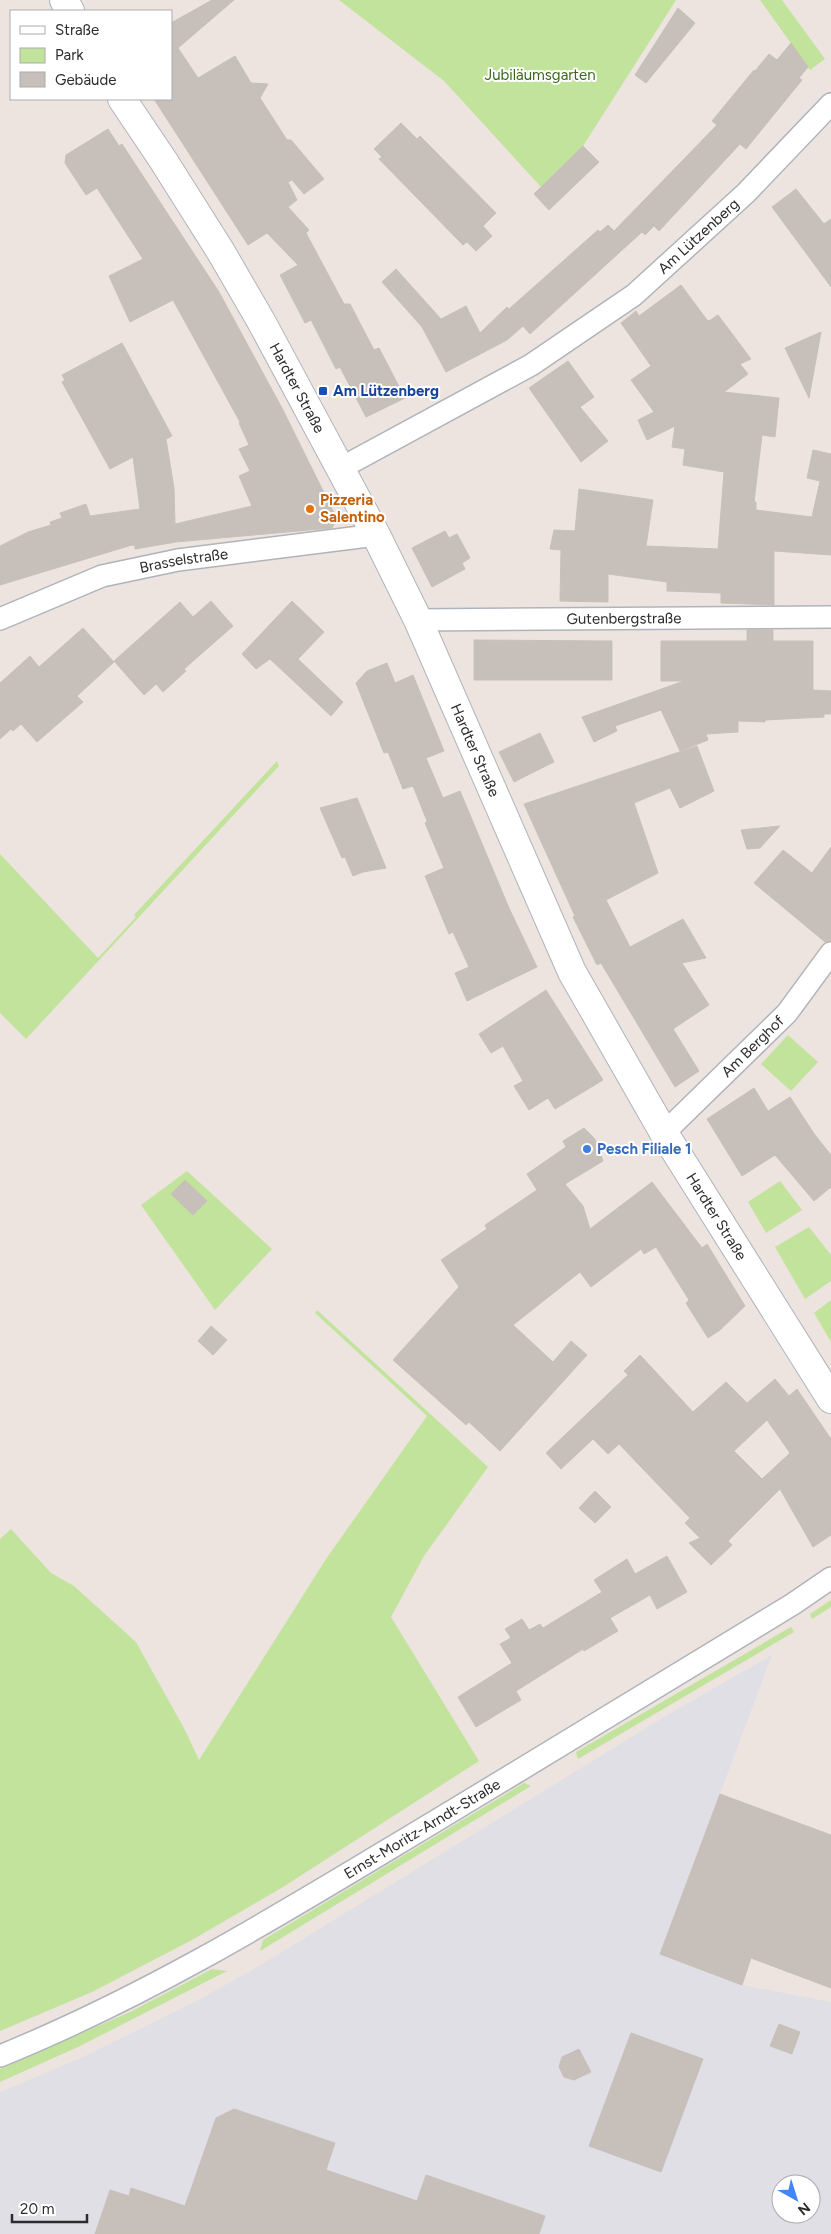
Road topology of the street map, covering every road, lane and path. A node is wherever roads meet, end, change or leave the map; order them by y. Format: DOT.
graph roads {
  1 [pos="123,100"];
  2 [pos="831,104"];
  3 [pos="341,468"];
  4 [pos="376,535"];
  5 [pos="831,617"];
  6 [pos="0,619"];
  7 [pos="418,620"];
  8 [pos="831,953"];
  9 [pos="664,1132"];
  10 [pos="831,1399"];
  11 [pos="831,1578"];
  12 [pos="0,2056"];
  1 -- 3 [label="main road, Hardter Straße"];
  2 -- 3 [label="street, Am Lützenberg"];
  3 -- 4 [label="main road, Hardter Straße"];
  4 -- 6 [label="street, Brasselstraße"];
  4 -- 7 [label="main road, Hardter Straße"];
  5 -- 7 [label="street, Gutenbergstraße"];
  7 -- 9 [label="main road, Hardter Straße"];
  8 -- 9 [label="street, Am Berghof"];
  9 -- 10 [label="main road, Hardter Straße"];
  11 -- 12 [label="street, Ernst-Moritz-Arndt-Straße"];
}
